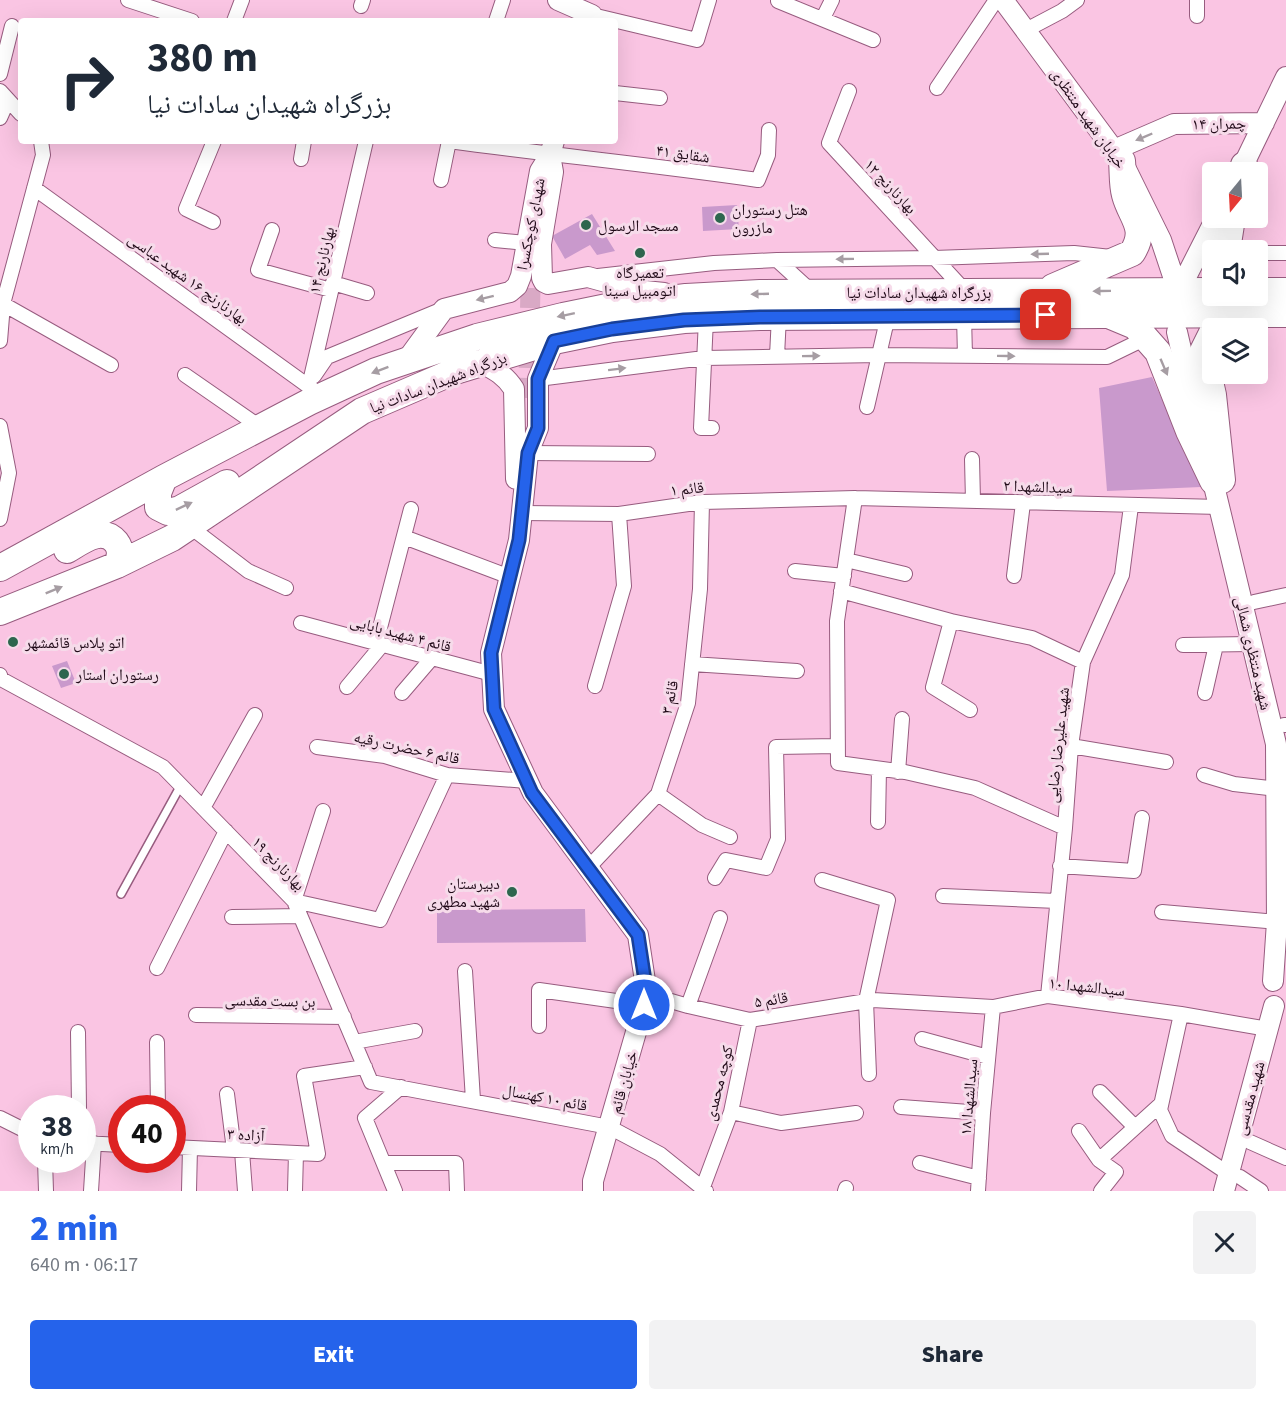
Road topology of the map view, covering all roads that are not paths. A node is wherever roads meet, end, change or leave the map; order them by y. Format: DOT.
graph roads {
  1 [pos="128,0"];
  2 [pos="242,0"];
  3 [pos="503,0"];
  4 [pos="558,0"];
  5 [pos="709,0"];
  6 [pos="832,0"];
  7 [pos="996,0"];
  8 [pos="1003,0"];
  9 [pos="1077,0"];
  10 [pos="1197,0"];
  11 [pos="778,1"];
  12 [pos="592,12"];
  13 [pos="1197,16"];
  14 [pos="183,18"];
  15 [pos="235,18"];
  16 [pos="497,18"];
  17 [pos="614,18"];
  18 [pos="823,18"];
  19 [pos="618,19"];
  20 [pos="12,26"];
  21 [pos="1026,30"];
  22 [pos="873,40"];
  23 [pos="0,74"];
  24 [pos="1285,81"];
  25 [pos="937,88"];
  26 [pos="849,91"];
  27 [pos="618,93"];
  28 [pos="4,96"];
  29 [pos="660,98"];
  30 [pos="18,111"];
  31 [pos="0,118"];
  32 [pos="1264,123"];
  33 [pos="769,130"];
  34 [pos="41,144"];
  35 [pos="213,144"];
  36 [pos="304,144"];
  37 [pos="365,144"];
  38 [pos="448,144"];
  39 [pos="493,144"];
  40 [pos="552,148"];
  41 [pos="1118,155"];
  42 [pos="301,159"];
  43 [pos="1246,162"];
  44 [pos="441,180"];
  45 [pos="34,188"];
  46 [pos="213,222"];
  47 [pos="272,230"];
  48 [pos="495,240"];
  49 [pos="1161,240"];
  50 [pos="1202,243"];
  51 [pos="533,244"];
  52 [pos="1268,253"];
  53 [pos="1286,253"];
  54 [pos="934,258"];
  55 [pos="1119,258"];
  56 [pos="777,260"];
  57 [pos="588,277"];
  58 [pos="332,286"];
  59 [pos="1047,291"];
  60 [pos="1202,291"];
  61 [pos="812,292"];
  62 [pos="367,293"];
  63 [pos="686,297"];
  64 [pos="1270,298"];
  65 [pos="3,304"];
  66 [pos="965,304"];
  67 [pos="444,309"];
  68 [pos="1108,315"];
  69 [pos="778,316"];
  70 [pos="888,316"];
  71 [pos="1233,318"];
  72 [pos="706,319"];
  73 [pos="1182,331"];
  74 [pos="1146,338"];
  75 [pos="0,341"];
  76 [pos="554,341"];
  77 [pos="879,355"];
  78 [pos="777,356"];
  79 [pos="965,356"];
  80 [pos="704,357"];
  81 [pos="406,361"];
  82 [pos="480,362"];
  83 [pos="111,365"];
  84 [pos="185,375"];
  85 [pos="538,379"];
  86 [pos="1210,384"];
  87 [pos="315,391"];
  88 [pos="528,398"];
  89 [pos="867,406"];
  90 [pos="0,426"];
  91 [pos="260,427"];
  92 [pos="712,428"];
  93 [pos="330,434"];
  94 [pos="528,453"];
  95 [pos="648,454"];
  96 [pos="972,459"];
  97 [pos="164,478"];
  98 [pos="1217,480"];
  99 [pos="855,498"];
  100 [pos="973,501"];
  101 [pos="702,502"];
  102 [pos="1023,502"];
  103 [pos="1131,506"];
  104 [pos="1220,507"];
  105 [pos="411,509"];
  106 [pos="522,513"];
  107 [pos="619,514"];
  108 [pos="0,519"];
  109 [pos="189,526"];
  110 [pos="404,537"];
  111 [pos="846,560"];
  112 [pos="117,565"];
  113 [pos="0,568"];
  114 [pos="795,571"];
  115 [pos="905,574"];
  116 [pos="844,576"];
  117 [pos="1014,576"];
  118 [pos="510,577"];
  119 [pos="0,585"];
  120 [pos="286,588"];
  121 [pos="841,591"];
  122 [pos="1286,595"];
  123 [pos="1254,602"];
  124 [pos="0,612"];
  125 [pos="951,621"];
  126 [pos="302,623"];
  127 [pos="379,644"];
  128 [pos="1251,644"];
  129 [pos="1183,645"];
  130 [pos="1216,645"];
  131 [pos="432,658"];
  132 [pos="1083,662"];
  133 [pos="692,664"];
  134 [pos="797,671"];
  135 [pos="492,674"];
  136 [pos="0,678"];
  137 [pos="595,686"];
  138 [pos="347,687"];
  139 [pos="402,693"];
  140 [pos="1205,693"];
  141 [pos="970,710"];
  142 [pos="255,715"];
  143 [pos="902,719"];
  144 [pos="1285,727"];
  145 [pos="837,746"];
  146 [pos="1071,746"];
  147 [pos="317,747"];
  148 [pos="1166,762"];
  149 [pos="879,769"];
  150 [pos="898,772"];
  151 [pos="447,775"];
  152 [pos="1204,775"];
  153 [pos="527,781"];
  154 [pos="181,785"];
  155 [pos="1277,789"];
  156 [pos="658,794"];
  157 [pos="203,808"];
  158 [pos="323,811"];
  159 [pos="1142,818"];
  160 [pos="878,822"];
  161 [pos="1065,828"];
  162 [pos="226,831"];
  163 [pos="730,837"];
  164 [pos="1060,866"];
  165 [pos="589,867"];
  166 [pos="715,878"];
  167 [pos="822,880"];
  168 [pos="121,894"];
  169 [pos="943,896"];
  170 [pos="294,901"];
  171 [pos="1057,901"];
  172 [pos="1162,912"];
  173 [pos="300,916"];
  174 [pos="232,917"];
  175 [pos="720,918"];
  176 [pos="1277,922"];
  177 [pos="157,968"];
  178 [pos="465,971"];
  179 [pos="1280,980"];
  180 [pos="1048,996"];
  181 [pos="646,999"];
  182 [pos="866,1001"];
  183 [pos="688,1006"];
  184 [pos="993,1006"];
  185 [pos="1281,1007"];
  186 [pos="1181,1014"];
  187 [pos="196,1015"];
  188 [pos="344,1017"];
  189 [pos="750,1020"];
  190 [pos="539,1026"];
  191 [pos="415,1031"];
  192 [pos="1273,1031"];
  193 [pos="78,1032"];
  194 [pos="922,1039"];
  195 [pos="157,1042"];
  196 [pos="354,1042"];
  197 [pos="988,1057"];
  198 [pos="365,1067"];
  199 [pos="869,1074"];
  200 [pos="401,1088"];
  201 [pos="1100,1092"];
  202 [pos="227,1094"];
  203 [pos="79,1095"];
  204 [pos="158,1095"];
  205 [pos="473,1100"];
  206 [pos="1161,1104"];
  207 [pos="901,1107"];
  208 [pos="731,1112"];
  209 [pos="856,1113"];
  210 [pos="983,1113"];
  211 [pos="0,1118"];
  212 [pos="18,1127"];
  213 [pos="609,1127"];
  214 [pos="1135,1127"];
  215 [pos="1079,1131"];
  216 [pos="1250,1142"];
  217 [pos="186,1148"];
  218 [pos="190,1148"];
  219 [pos="238,1150"];
  220 [pos="296,1153"];
  221 [pos="1286,1158"];
  222 [pos="1099,1160"];
  223 [pos="384,1163"];
  224 [pos="920,1163"];
  225 [pos="45,1173"];
  226 [pos="90,1173"];
  227 [pos="1232,1183"];
  228 [pos="979,1184"];
  229 [pos="704,1189"];
  230 [pos="46,1191"];
  231 [pos="91,1191"];
  232 [pos="189,1191"];
  233 [pos="245,1191"];
  234 [pos="296,1191"];
  235 [pos="395,1191"];
  236 [pos="457,1191"];
  237 [pos="593,1191"];
  238 [pos="1101,1191"];
  239 [pos="1261,1191"];
  1 -- 14 [label="street"];
  2 -- 15 [label="street"];
  3 -- 16 [label="street"];
  4 -- 12 [label="main road"];
  5 -- 19 [label="street"];
  6 -- 18 [label="street"];
  7 -- 25 [label="street"];
  8 -- 21 [label="main road, خیابان شهید منتظری"];
  9 -- 21 [label="street"];
  10 -- 13 [label="street"];
  11 -- 18 [label="street"];
  12 -- 17 [label="street"];
  18 -- 22 [label="street"];
  20 -- 23 [label="street"];
  21 -- 41 [label="main road, خیابان شهید منتظری"];
  24 -- 32 [label="main road"];
  26 -- 54 [label="street, بهارنارنج ۱۲"];
  27 -- 29 [label="street"];
  28 -- 30 [label="street"];
  28 -- 31 [label="street"];
  32 -- 41 [label="main road, چمران ۱۴, one-way"];
  32 -- 43 [label="main road"];
  33 -- 40 [label="street, شقایق ۴۱"];
  34 -- 45 [label="street"];
  35 -- 46 [label="street"];
  36 -- 42 [label="street"];
  37 -- 58 [label="street, بهارنارنج ۱۴"];
  38 -- 44 [label="street"];
  39 -- 40 [label="street"];
  40 -- 51 [label="main road, شهدای کوچکسرا"];
  41 -- 49 [label="main road, خیابان شهید منتظری"];
  41 -- 55 [label="highway"];
  45 -- 65 [label="street"];
  45 -- 87 [label="street, بهارنارنج ۱۶ شهید عباسی"];
  47 -- 58 [label="street"];
  48 -- 51 [label="street"];
  49 -- 50 [label="main road"];
  49 -- 50 [label="main road, خیابان شهید منتظری"];
  51 -- 57 [label="main road, شهدای کوچکسرا"];
  51 -- 67 [label="main road, شهدای کوچکسرا, one-way"];
  52 -- 53 [label="street"];
  55 -- 54 [label="street, one-way"];
  54 -- 56 [label="street, one-way"];
  54 -- 66 [label="street, بهارنارنج ۱۲"];
  55 -- 59 [label="highway"];
  56 -- 57 [label="street"];
  56 -- 61 [label="street"];
  57 -- 63 [label="main road, شهدای کوچکسرا"];
  58 -- 62 [label="street"];
  58 -- 87 [label="street, بهارنارنج ۱۴"];
  60 -- 59 [label="highway, بزرگراه شهیدان سادات نیا, one-way"];
  59 -- 66 [label="highway, بزرگراه شهیدان سادات نیا"];
  61 -- 63 [label="highway, بزرگراه شهیدان سادات نیا, one-way"];
  61 -- 66 [label="highway, بزرگراه شهیدان سادات نیا"];
  63 -- 81 [label="highway, بزرگراه شهیدان سادات نیا, one-way"];
  64 -- 68 [label="highway, بزرگراه شهیدان سادات نیا"];
  64 -- 71 [label="highway"];
  65 -- 75 [label="street"];
  65 -- 83 [label="street"];
  66 -- 68 [label="highway, بزرگراه شهیدان سادات نیا"];
  66 -- 70 [label="highway, بزرگراه شهیدان سادات نیا"];
  66 -- 79 [label="street"];
  67 -- 81 [label="main road"];
  67 -- 87 [label="street"];
  68 -- 74 [label="highway"];
  69 -- 70 [label="highway, بزرگراه شهیدان سادات نیا"];
  69 -- 72 [label="highway, بزرگراه شهیدان سادات نیا"];
  69 -- 78 [label="street"];
  70 -- 77 [label="street"];
  72 -- 76 [label="highway, بزرگراه شهیدان سادات نیا"];
  72 -- 80 [label="street"];
  73 -- 98 [label="main road, شهید منتظری شمالی"];
  79 -- 74 [label="street, one-way"];
  74 -- 98 [label="highway, one-way"];
  76 -- 82 [label="highway, بزرگراه شهیدان سادات نیا"];
  76 -- 85 [label="main road, خیابان قائم"];
  78 -- 77 [label="street, one-way"];
  77 -- 79 [label="street"];
  77 -- 89 [label="street"];
  78 -- 80 [label="street"];
  85 -- 80 [label="street, one-way"];
  80 -- 92 [label="street"];
  81 -- 87 [label="highway, بزرگراه شهیدان سادات نیا, one-way"];
  82 -- 93 [label="highway, بزرگراه شهیدان سادات نیا"];
  82 -- 106 [label="main road"];
  84 -- 91 [label="street"];
  85 -- 94 [label="main road, خیابان قائم"];
  86 -- 98 [label="highway"];
  87 -- 91 [label="highway, بزرگراه شهیدان سادات نیا"];
  88 -- 94 [label="main road"];
  90 -- 108 [label="street"];
  91 -- 97 [label="highway, بزرگراه شهیدان سادات نیا"];
  97 -- 93 [label="highway, one-way"];
  93 -- 109 [label="highway, بزرگراه شهیدان سادات نیا"];
  94 -- 95 [label="street"];
  94 -- 106 [label="main road, خیابان قائم"];
  96 -- 100 [label="street"];
  97 -- 113 [label="highway, بزرگراه شهیدان سادات نیا"];
  98 -- 104 [label="main road, شهید منتظری شمالی"];
  98 -- 123 [label="main road, شهید منتظری شمالی"];
  99 -- 100 [label="street, سیدالشهدا ۲"];
  99 -- 101 [label="street, قائم ۱"];
  99 -- 111 [label="street"];
  100 -- 102 [label="street, سیدالشهدا ۲"];
  101 -- 107 [label="street, قائم ۱"];
  101 -- 133 [label="street, قائم ۳"];
  102 -- 103 [label="street, سیدالشهدا ۲"];
  102 -- 117 [label="street"];
  103 -- 104 [label="street, سیدالشهدا ۲"];
  103 -- 132 [label="street, شهید علیرضا رضایی"];
  104 -- 128 [label="main road, شهید منتظری شمالی"];
  105 -- 110 [label="street"];
  106 -- 107 [label="street, قائم ۱"];
  106 -- 118 [label="main road, خیابان قائم"];
  107 -- 137 [label="street"];
  109 -- 112 [label="highway, بزرگراه شهیدان سادات نیا"];
  109 -- 120 [label="street"];
  110 -- 118 [label="street"];
  110 -- 127 [label="street"];
  111 -- 115 [label="street"];
  111 -- 116 [label="street"];
  112 -- 119 [label="highway"];
  124 -- 112 [label="highway, بزرگراه شهیدان سادات نیا, one-way"];
  114 -- 116 [label="street"];
  116 -- 121 [label="street"];
  118 -- 135 [label="main road, خیابان قائم"];
  121 -- 125 [label="street"];
  121 -- 145 [label="street"];
  122 -- 123 [label="street"];
  123 -- 144 [label="main road, شهید منتظری شمالی"];
  125 -- 132 [label="street"];
  125 -- 141 [label="street"];
  126 -- 127 [label="street, قائم ۴ شهید بابایی"];
  127 -- 131 [label="street, قائم ۴ شهید بابایی"];
  127 -- 138 [label="street"];
  128 -- 130 [label="street"];
  128 -- 155 [label="main road, شهید منتظری شمالی"];
  129 -- 130 [label="street"];
  130 -- 140 [label="street"];
  131 -- 135 [label="street, قائم ۴ شهید بابایی"];
  131 -- 139 [label="street"];
  132 -- 146 [label="street, شهید علیرضا رضایی"];
  133 -- 134 [label="street"];
  133 -- 156 [label="street, قائم ۳"];
  135 -- 153 [label="main road, خیابان قائم"];
  136 -- 154 [label="street, بهارنارنج ۱۹"];
  142 -- 157 [label="street"];
  143 -- 150 [label="street"];
  145 -- 149 [label="street"];
  145 -- 166 [label="street"];
  146 -- 148 [label="street"];
  146 -- 161 [label="street, شهید علیرضا رضایی"];
  147 -- 151 [label="street, قائم ۶ حضرت رقیه"];
  149 -- 150 [label="street"];
  149 -- 160 [label="street"];
  150 -- 161 [label="street"];
  151 -- 153 [label="street, قائم ۶ حضرت رقیه"];
  151 -- 170 [label="street"];
  152 -- 155 [label="street"];
  153 -- 165 [label="main road, خیابان قائم"];
  154 -- 157 [label="street, بهارنارنج ۱۹"];
  154 -- 168 [label="lane"];
  155 -- 176 [label="main road, شهید منتظری شمالی"];
  156 -- 163 [label="street"];
  156 -- 165 [label="street, قائم ۳"];
  157 -- 162 [label="street, بهارنارنج ۱۹"];
  158 -- 170 [label="street"];
  159 -- 164 [label="street"];
  161 -- 164 [label="street, شهید علیرضا رضایی"];
  162 -- 170 [label="street, بهارنارنج ۱۹"];
  162 -- 177 [label="street"];
  164 -- 171 [label="street, شهید علیرضا رضایی"];
  165 -- 181 [label="main road, خیابان قائم"];
  167 -- 182 [label="street"];
  169 -- 171 [label="street"];
  170 -- 173 [label="street, بهارنارنج ۱۹"];
  171 -- 180 [label="street, شهید علیرضا رضایی"];
  172 -- 176 [label="street"];
  173 -- 174 [label="street"];
  173 -- 188 [label="street, بهارنارنج ۱۹"];
  175 -- 183 [label="street"];
  176 -- 179 [label="main road, شهید منتظری شمالی"];
  178 -- 205 [label="street"];
  179 -- 185 [label="main road, شهید منتظری شمالی"];
  180 -- 184 [label="street, سیدالشهدا ۱۰"];
  180 -- 186 [label="street, سیدالشهدا ۱۰"];
  181 -- 183 [label="street, قائم ۵"];
  181 -- 190 [label="street, قائم ۵"];
  181 -- 213 [label="main road, خیابان قائم"];
  182 -- 184 [label="street, سیدالشهدا ۱۰"];
  182 -- 189 [label="street, قائم ۵"];
  182 -- 199 [label="street"];
  183 -- 189 [label="street, قائم ۵"];
  184 -- 197 [label="street, سیدالشهدا ۱۸"];
  185 -- 192 [label="main road, شهید مقدسی"];
  186 -- 192 [label="street, سیدالشهدا ۱۰"];
  186 -- 206 [label="street"];
  187 -- 188 [label="street, بن بست مقدسی"];
  188 -- 196 [label="street, بهارنارنج ۱۹"];
  189 -- 208 [label="street, کوچه محمدی"];
  191 -- 196 [label="street"];
  192 -- 216 [label="main road, شهید مقدسی"];
  192 -- 227 [label="main road, شهید مقدسی"];
  193 -- 203 [label="street"];
  194 -- 197 [label="street"];
  195 -- 204 [label="street"];
  196 -- 198 [label="street, بهارنارنج ۱۹"];
  197 -- 210 [label="street, سیدالشهدا ۱۸"];
  198 -- 200 [label="street, بهارنارنج ۱۹"];
  198 -- 220 [label="street, آزاده ۳"];
  200 -- 205 [label="street, بهارنارنج ۱۹"];
  200 -- 223 [label="street"];
  201 -- 214 [label="street"];
  202 -- 219 [label="street"];
  205 -- 213 [label="street, قائم ۱۰ کهنسال"];
  206 -- 214 [label="street"];
  206 -- 227 [label="street"];
  207 -- 210 [label="street"];
  208 -- 209 [label="street"];
  208 -- 229 [label="street, کوچه محمدی"];
  210 -- 228 [label="street, سیدالشهدا ۱۸"];
  211 -- 212 [label="street"];
  213 -- 229 [label="street, قائم ۱۰ کهنسال"];
  213 -- 237 [label="main road, خیابان قائم"];
  214 -- 222 [label="street"];
  215 -- 222 [label="street"];
  216 -- 221 [label="street"];
  216 -- 227 [label="main road, شهید مقدسی"];
  217 -- 218 [label="street, آزاده ۳"];
  218 -- 219 [label="street, آزاده ۳"];
  218 -- 232 [label="street"];
  219 -- 220 [label="street, آزاده ۳"];
  219 -- 233 [label="street"];
  220 -- 234 [label="street"];
  222 -- 238 [label="street"];
  223 -- 235 [label="street"];
  223 -- 236 [label="street"];
  224 -- 228 [label="street"];
  225 -- 230 [label="street"];
  226 -- 231 [label="street"];
  227 -- 239 [label="street"];
}
